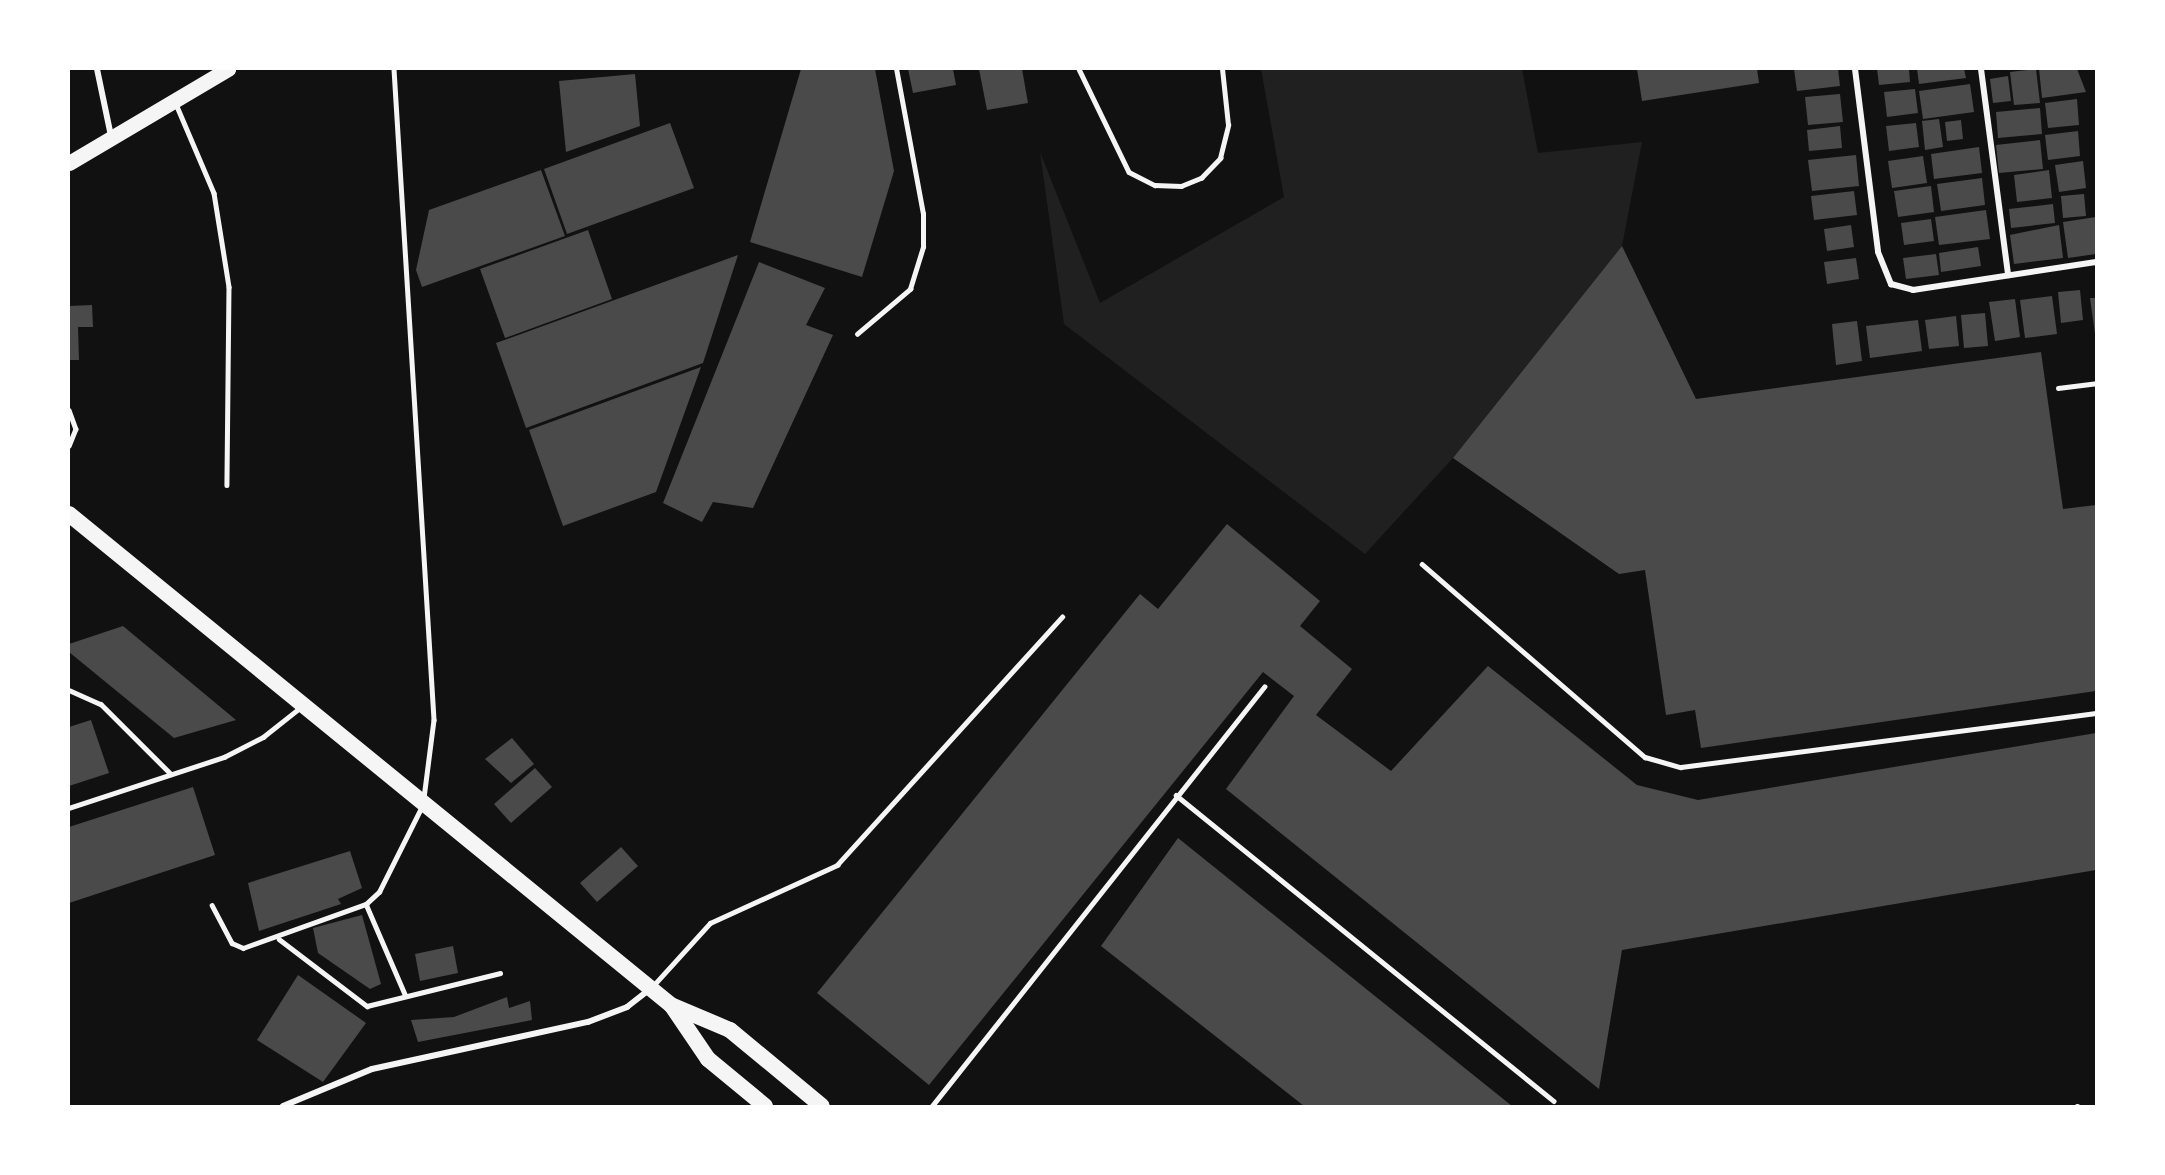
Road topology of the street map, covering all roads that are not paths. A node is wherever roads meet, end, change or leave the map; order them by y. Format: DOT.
graph roads {
  1 [pos="98,69"];
  2 [pos="228,69"];
  3 [pos="394,69"];
  4 [pos="896,69"];
  5 [pos="1079,69"];
  6 [pos="1222,69"];
  7 [pos="1856,69"];
  8 [pos="1982,69"];
  9 [pos="173,100"];
  10 [pos="111,137"];
  11 [pos="69,163"];
  12 [pos="2096,262"];
  13 [pos="2008,275"];
  14 [pos="857,334"];
  15 [pos="2096,382"];
  16 [pos="2058,388"];
  17 [pos="69,410"];
  18 [pos="69,446"];
  19 [pos="227,485"];
  20 [pos="69,514"];
  21 [pos="1422,564"];
  22 [pos="1062,617"];
  23 [pos="1264,687"];
  24 [pos="69,690"];
  25 [pos="303,706"];
  26 [pos="2096,713"];
  27 [pos="171,774"];
  28 [pos="1176,795"];
  29 [pos="423,804"];
  30 [pos="69,808"];
  31 [pos="366,904"];
  32 [pos="212,905"];
  33 [pos="279,939"];
  34 [pos="500,973"];
  35 [pos="651,989"];
  36 [pos="405,994"];
  37 [pos="671,1005"];
  38 [pos="1554,1101"];
  39 [pos="283,1106"];
  40 [pos="765,1106"];
  41 [pos="822,1106"];
  42 [pos="932,1106"];
  1 -- 10 [label="street"];
  2 -- 9 [label="main road"];
  3 -- 29 [label="lane"];
  4 -- 14 [label="lane"];
  5 -- 6 [label="lane"];
  7 -- 13 [label="street"];
  8 -- 13 [label="street"];
  9 -- 10 [label="main road"];
  9 -- 19 [label="lane"];
  10 -- 11 [label="main road"];
  12 -- 13 [label="street"];
  15 -- 16 [label="lane"];
  17 -- 18 [label="lane"];
  20 -- 25 [label="highway"];
  21 -- 26 [label="lane"];
  22 -- 35 [label="lane"];
  23 -- 28 [label="lane"];
  24 -- 27 [label="lane"];
  25 -- 27 [label="lane"];
  25 -- 29 [label="highway"];
  27 -- 30 [label="lane"];
  28 -- 38 [label="lane"];
  28 -- 42 [label="lane"];
  29 -- 31 [label="lane"];
  29 -- 35 [label="highway"];
  31 -- 33 [label="lane"];
  31 -- 36 [label="lane"];
  32 -- 33 [label="lane"];
  33 -- 36 [label="lane"];
  34 -- 36 [label="lane"];
  35 -- 37 [label="highway"];
  35 -- 39 [label="street"];
  37 -- 40 [label="highway"];
  37 -- 41 [label="highway"];
}
